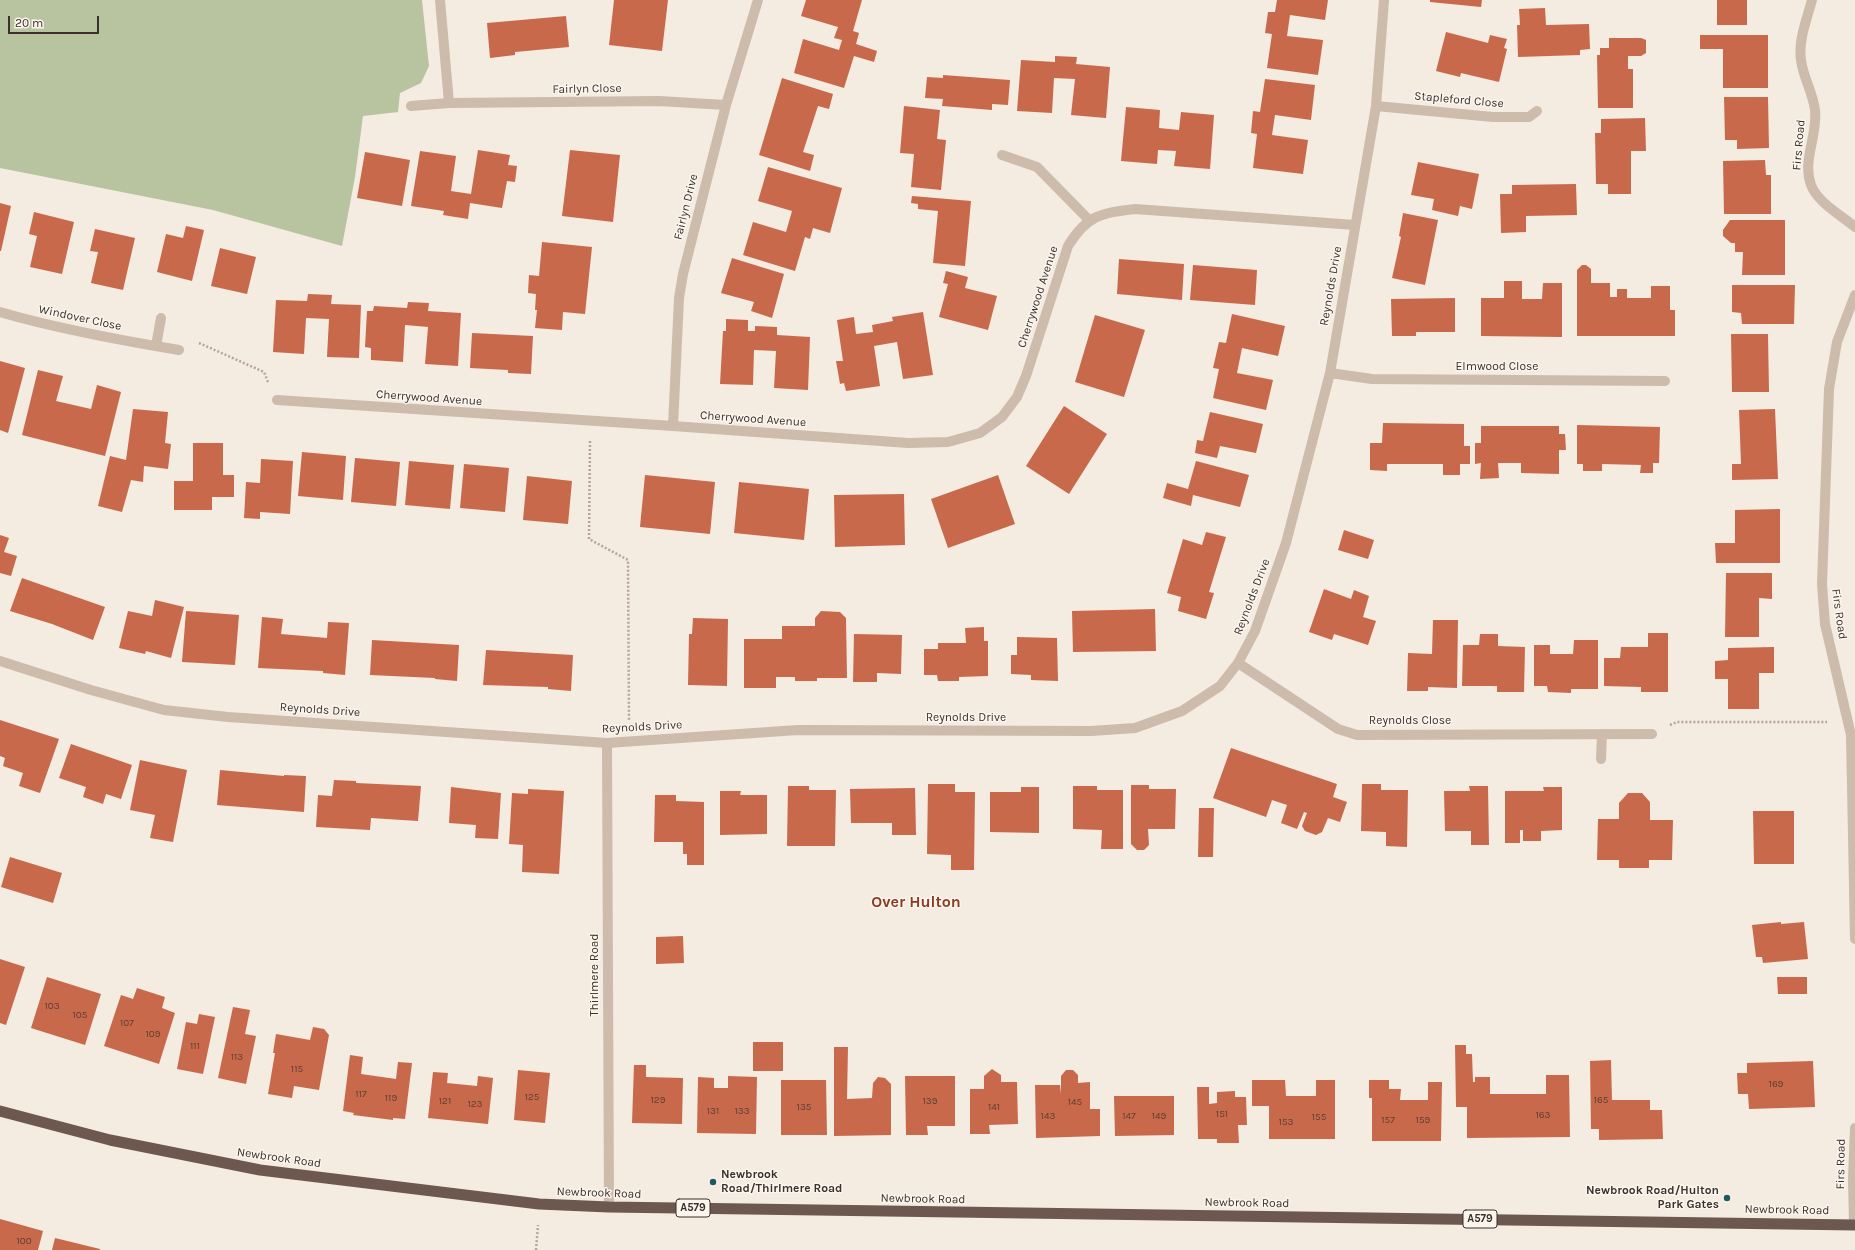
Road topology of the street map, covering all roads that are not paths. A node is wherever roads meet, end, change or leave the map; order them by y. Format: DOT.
graph roads {
  1 [pos="440,0"];
  2 [pos="758,0"];
  3 [pos="1384,0"];
  4 [pos="1812,0"];
  5 [pos="449,103"];
  6 [pos="726,105"];
  7 [pos="411,106"];
  8 [pos="1376,106"];
  9 [pos="1537,110"];
  10 [pos="1002,155"];
  11 [pos="1090,220"];
  12 [pos="1355,225"];
  13 [pos="1855,227"];
  14 [pos="1855,295"];
  15 [pos="0,312"];
  16 [pos="161,318"];
  17 [pos="156,346"];
  18 [pos="179,350"];
  19 [pos="1330,373"];
  20 [pos="1665,381"];
  21 [pos="277,400"];
  22 [pos="673,426"];
  23 [pos="0,661"];
  24 [pos="1238,662"];
  25 [pos="1602,734"];
  26 [pos="1652,734"];
  27 [pos="1853,735"];
  28 [pos="607,743"];
  29 [pos="1601,759"];
  30 [pos="1855,938"];
  31 [pos="0,1110"];
  32 [pos="1855,1128"];
  33 [pos="609,1207"];
  34 [pos="1855,1224"];
  1 -- 5 [label="street"];
  2 -- 6 [label="street, Fairlyn Drive"];
  3 -- 8 [label="street, Reynolds Drive"];
  4 -- 13 [label="street, Firs Road"];
  5 -- 6 [label="street, Fairlyn Close"];
  5 -- 7 [label="street, Fairlyn Close"];
  6 -- 22 [label="street, Fairlyn Drive"];
  8 -- 9 [label="street, Stapleford Close"];
  8 -- 12 [label="street, Reynolds Drive"];
  10 -- 11 [label="street"];
  11 -- 12 [label="street, Cherrywood Avenue"];
  11 -- 22 [label="street, Cherrywood Avenue"];
  12 -- 19 [label="street, Reynolds Drive"];
  14 -- 27 [label="street, Firs Road"];
  15 -- 17 [label="street, Windover Close"];
  16 -- 17 [label="street"];
  17 -- 18 [label="street, Windover Close"];
  19 -- 20 [label="street, Elmwood Close"];
  19 -- 24 [label="street, Reynolds Drive"];
  21 -- 22 [label="street, Cherrywood Avenue"];
  23 -- 28 [label="street, Reynolds Drive"];
  24 -- 25 [label="street, Reynolds Close"];
  24 -- 28 [label="street, Reynolds Drive"];
  25 -- 26 [label="street, Reynolds Close"];
  25 -- 29 [label="street"];
  27 -- 30 [label="street, Firs Road"];
  28 -- 33 [label="street, Thirlmere Road"];
  31 -- 33 [label="highway, Newbrook Road / A579"];
  32 -- 34 [label="street, Firs Road"];
  33 -- 34 [label="highway, Newbrook Road / A579"];
}
